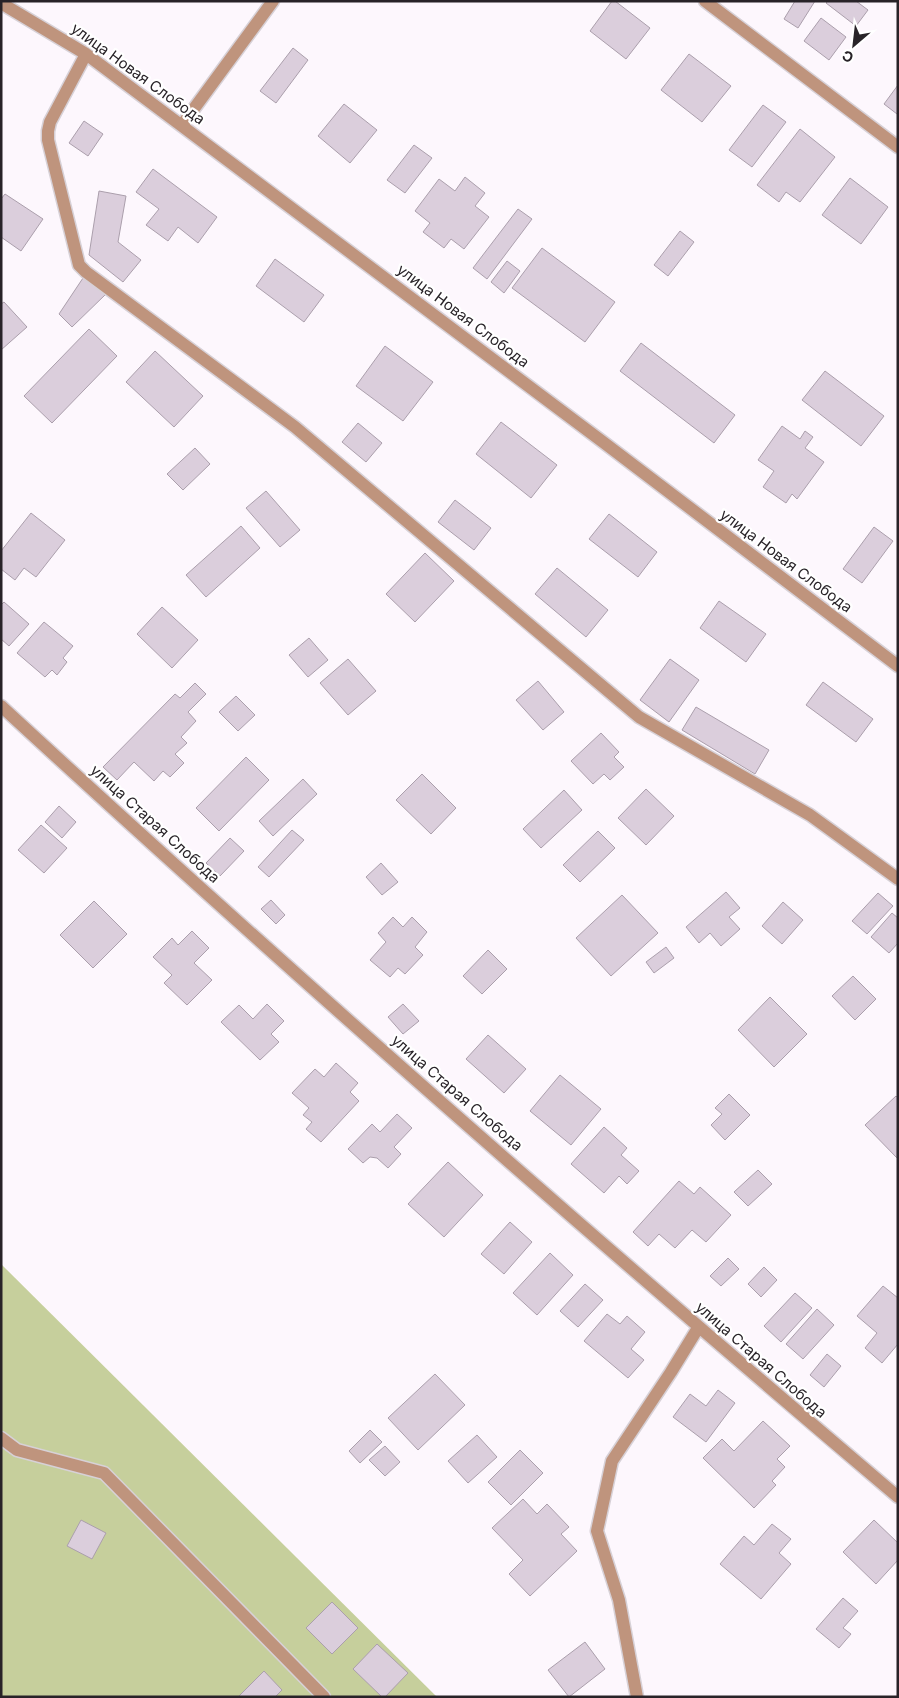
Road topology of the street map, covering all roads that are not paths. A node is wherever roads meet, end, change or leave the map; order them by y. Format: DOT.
graph roads {
  1 [pos="273,1"];
  2 [pos="705,1"];
  3 [pos="1,3"];
  4 [pos="86,54"];
  5 [pos="182,125"];
  6 [pos="898,148"];
  7 [pos="898,666"];
  8 [pos="1,706"];
  9 [pos="898,879"];
  10 [pos="698,1328"];
  11 [pos="1,1438"];
  12 [pos="898,1497"];
  13 [pos="324,1697"];
  14 [pos="637,1697"];
  1 -- 5 [label="street"];
  2 -- 6 [label="street"];
  3 -- 4 [label="street, улица Новая Слобода"];
  4 -- 5 [label="street, улица Новая Слобода"];
  4 -- 9 [label="street"];
  5 -- 7 [label="street, улица Новая Слобода"];
  8 -- 10 [label="street, улица Старая Слобода"];
  10 -- 12 [label="street, улица Старая Слобода"];
  10 -- 14 [label="street"];
  11 -- 13 [label="street"];
}
